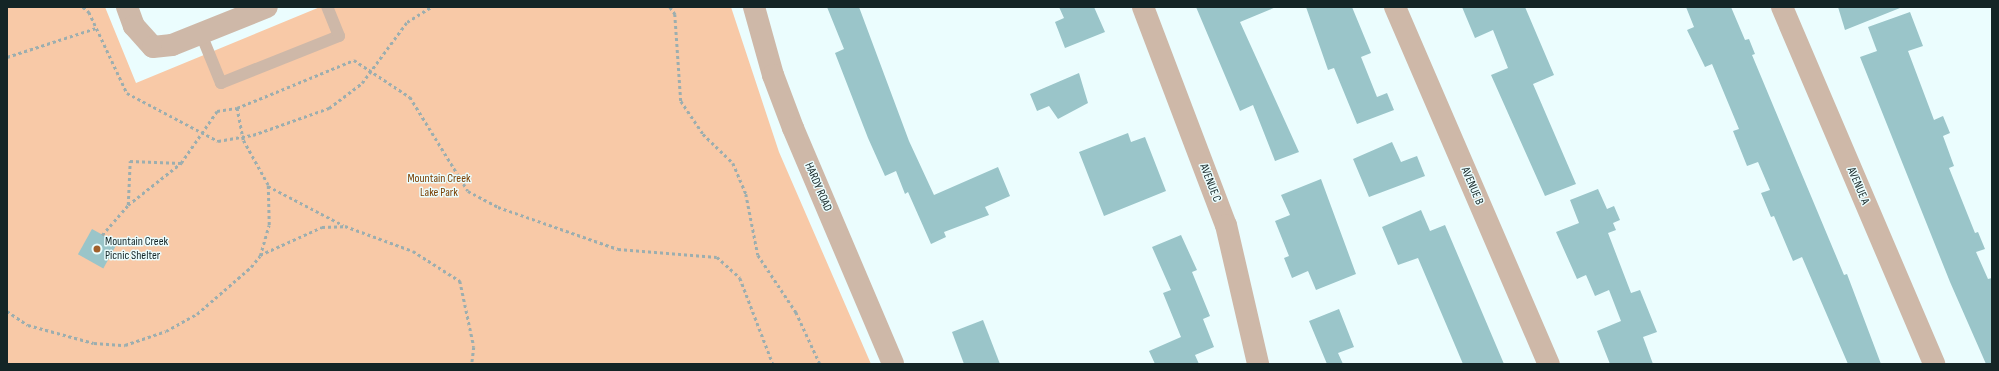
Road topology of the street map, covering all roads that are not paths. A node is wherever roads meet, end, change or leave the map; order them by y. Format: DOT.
graph roads {
  1 [pos="127,7"];
  2 [pos="267,7"];
  3 [pos="327,7"];
  4 [pos="754,7"];
  5 [pos="1143,7"];
  6 [pos="1395,7"];
  7 [pos="1782,7"];
  8 [pos="201,34"];
  9 [pos="893,364"];
  10 [pos="1258,364"];
  11 [pos="1549,364"];
  12 [pos="1934,364"];
  1 -- 8 [label="street"];
  2 -- 8 [label="street"];
  3 -- 8 [label="lane"];
  4 -- 9 [label="street, HARDY ROAD"];
  5 -- 10 [label="street, AVENUE C"];
  6 -- 11 [label="street, AVENUE B"];
  7 -- 12 [label="street, AVENUE A"];
}
